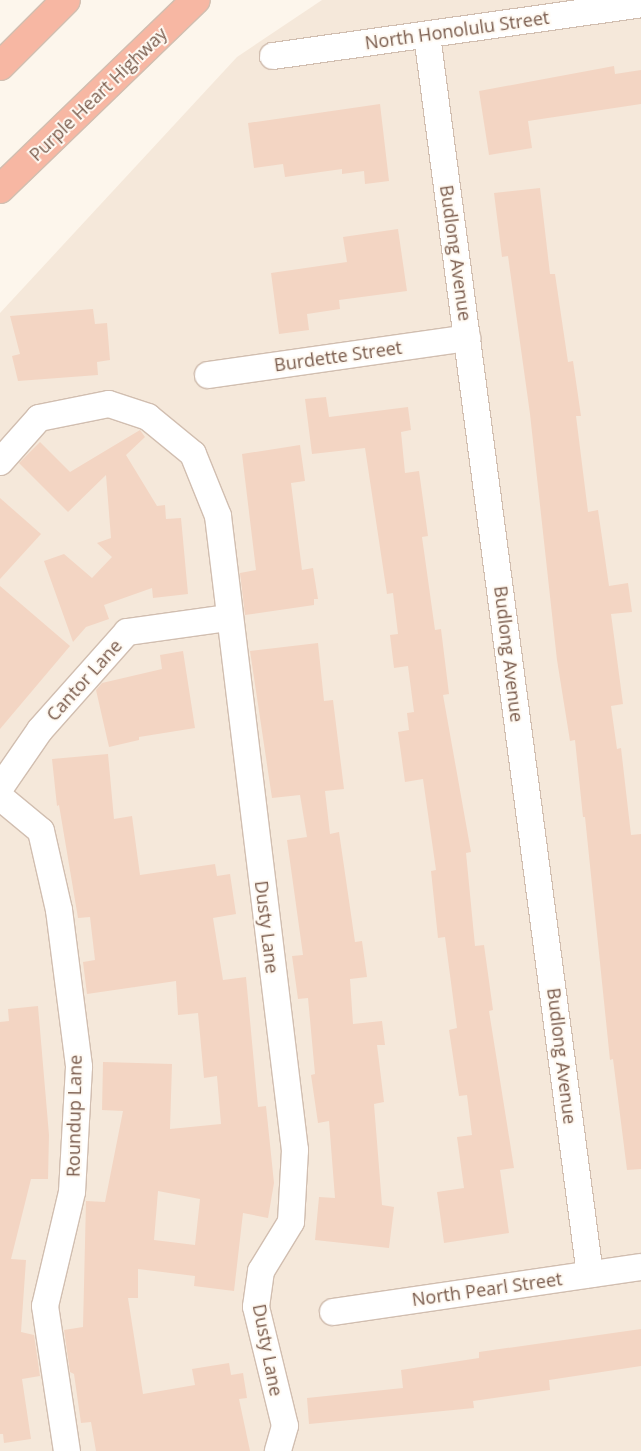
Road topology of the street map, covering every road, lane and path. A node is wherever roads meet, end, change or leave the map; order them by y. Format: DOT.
graph roads {
  1 [pos="66,0"];
  2 [pos="196,0"];
  3 [pos="641,4"];
  4 [pos="426,34"];
  5 [pos="273,56"];
  6 [pos="0,66"];
  7 [pos="0,189"];
  8 [pos="467,338"];
  9 [pos="208,375"];
  10 [pos="0,462"];
  11 [pos="228,618"];
  12 [pos="0,788"];
  13 [pos="0,798"];
  14 [pos="641,1267"];
  15 [pos="590,1274"];
  16 [pos="333,1312"];
  17 [pos="67,1451"];
  18 [pos="278,1451"];
  1 -- 6 [label="highway"];
  2 -- 7 [label="highway, Purple Heart Highway"];
  3 -- 4 [label="street, North Honolulu Street"];
  4 -- 5 [label="street, North Honolulu Street"];
  4 -- 8 [label="street, Budlong Avenue"];
  8 -- 9 [label="street, Burdette Street"];
  8 -- 15 [label="street, Budlong Avenue"];
  10 -- 11 [label="street, Dusty Lane"];
  11 -- 12 [label="street, Cantor Lane"];
  11 -- 18 [label="street, Dusty Lane"];
  13 -- 17 [label="street, Roundup Lane"];
  14 -- 15 [label="street, North Pearl Street"];
  15 -- 16 [label="street, North Pearl Street"];
}
